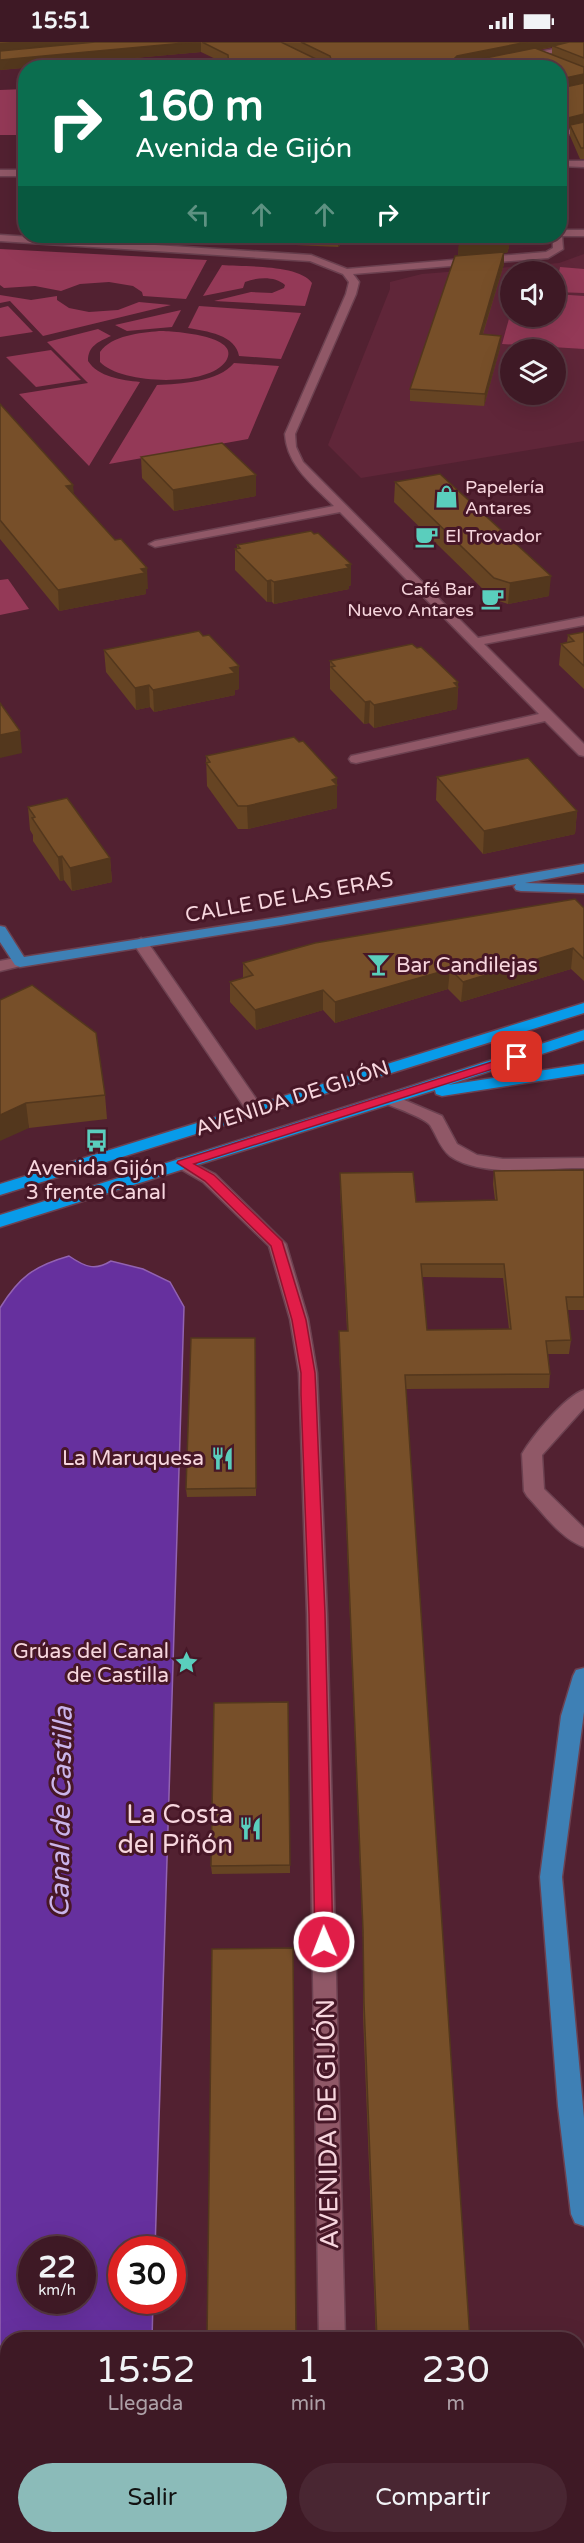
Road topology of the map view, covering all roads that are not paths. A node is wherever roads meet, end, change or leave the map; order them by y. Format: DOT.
graph roads {
  1 [pos="534,44"];
  2 [pos="584,45"];
  3 [pos="564,49"];
  4 [pos="535,54"];
  5 [pos="516,57"];
  6 [pos="550,60"];
  7 [pos="584,129"];
  8 [pos="567,133"];
  9 [pos="567,164"];
  10 [pos="584,164"];
  11 [pos="0,173"];
  12 [pos="18,173"];
  13 [pos="584,233"];
  14 [pos="567,234"];
  15 [pos="0,238"];
  16 [pos="18,239"];
  17 [pos="78,243"];
  18 [pos="558,243"];
  19 [pos="346,272"];
  20 [pos="343,508"];
  21 [pos="155,544"];
  22 [pos="584,621"];
  23 [pos="475,642"];
  24 [pos="548,716"];
  25 [pos="584,752"];
  26 [pos="356,759"];
  27 [pos="584,868"];
  28 [pos="584,889"];
  29 [pos="453,890"];
  30 [pos="0,930"];
  31 [pos="141,943"];
  32 [pos="20,962"];
  33 [pos="0,966"];
  34 [pos="584,1008"];
  35 [pos="584,1035"];
  36 [pos="583,1070"];
  37 [pos="390,1099"];
  38 [pos="255,1110"];
  39 [pos="183,1163"];
  40 [pos="584,1163"];
  41 [pos="0,1190"];
  42 [pos="0,1221"];
  43 [pos="584,1397"];
  44 [pos="584,1539"];
  45 [pos="584,1676"];
  46 [pos="584,1725"];
  47 [pos="566,1756"];
  48 [pos="584,2214"];
  49 [pos="332,2332"];
  1 -- 3 [label="street"];
  2 -- 3 [label="street"];
  3 -- 4 [label="street"];
  4 -- 5 [label="street"];
  4 -- 6 [label="street"];
  7 -- 8 [label="street"];
  9 -- 10 [label="street"];
  11 -- 12 [label="street"];
  13 -- 14 [label="street"];
  15 -- 16 [label="street"];
  17 -- 19 [label="street"];
  18 -- 19 [label="street"];
  19 -- 20 [label="street"];
  20 -- 21 [label="street"];
  20 -- 23 [label="street"];
  22 -- 23 [label="street"];
  23 -- 24 [label="street"];
  24 -- 25 [label="street"];
  24 -- 26 [label="street"];
  27 -- 29 [label="main road, CALLE DE LAS ERAS"];
  28 -- 29 [label="main road"];
  29 -- 31 [label="main road, CALLE DE LAS ERAS"];
  30 -- 32 [label="main road"];
  31 -- 32 [label="main road, CALLE DE LAS ERAS"];
  31 -- 38 [label="street"];
  32 -- 33 [label="street, CALLE DE LAS ERAS"];
  34 -- 38 [label="highway, AVENIDA DE GIJÓN"];
  35 -- 37 [label="highway, AVENIDA DE GIJÓN"];
  36 -- 37 [label="highway"];
  37 -- 39 [label="highway, AVENIDA DE GIJÓN"];
  37 -- 40 [label="street, AVENIDA DE GIJÓN"];
  38 -- 41 [label="highway, AVENIDA DE GIJÓN"];
  39 -- 42 [label="highway, AVENIDA DE GIJÓN"];
  39 -- 49 [label="street, AVENIDA DE GIJÓN"];
  43 -- 44 [label="street"];
  45 -- 47 [label="main road"];
  46 -- 47 [label="street"];
  47 -- 48 [label="main road"];
}
